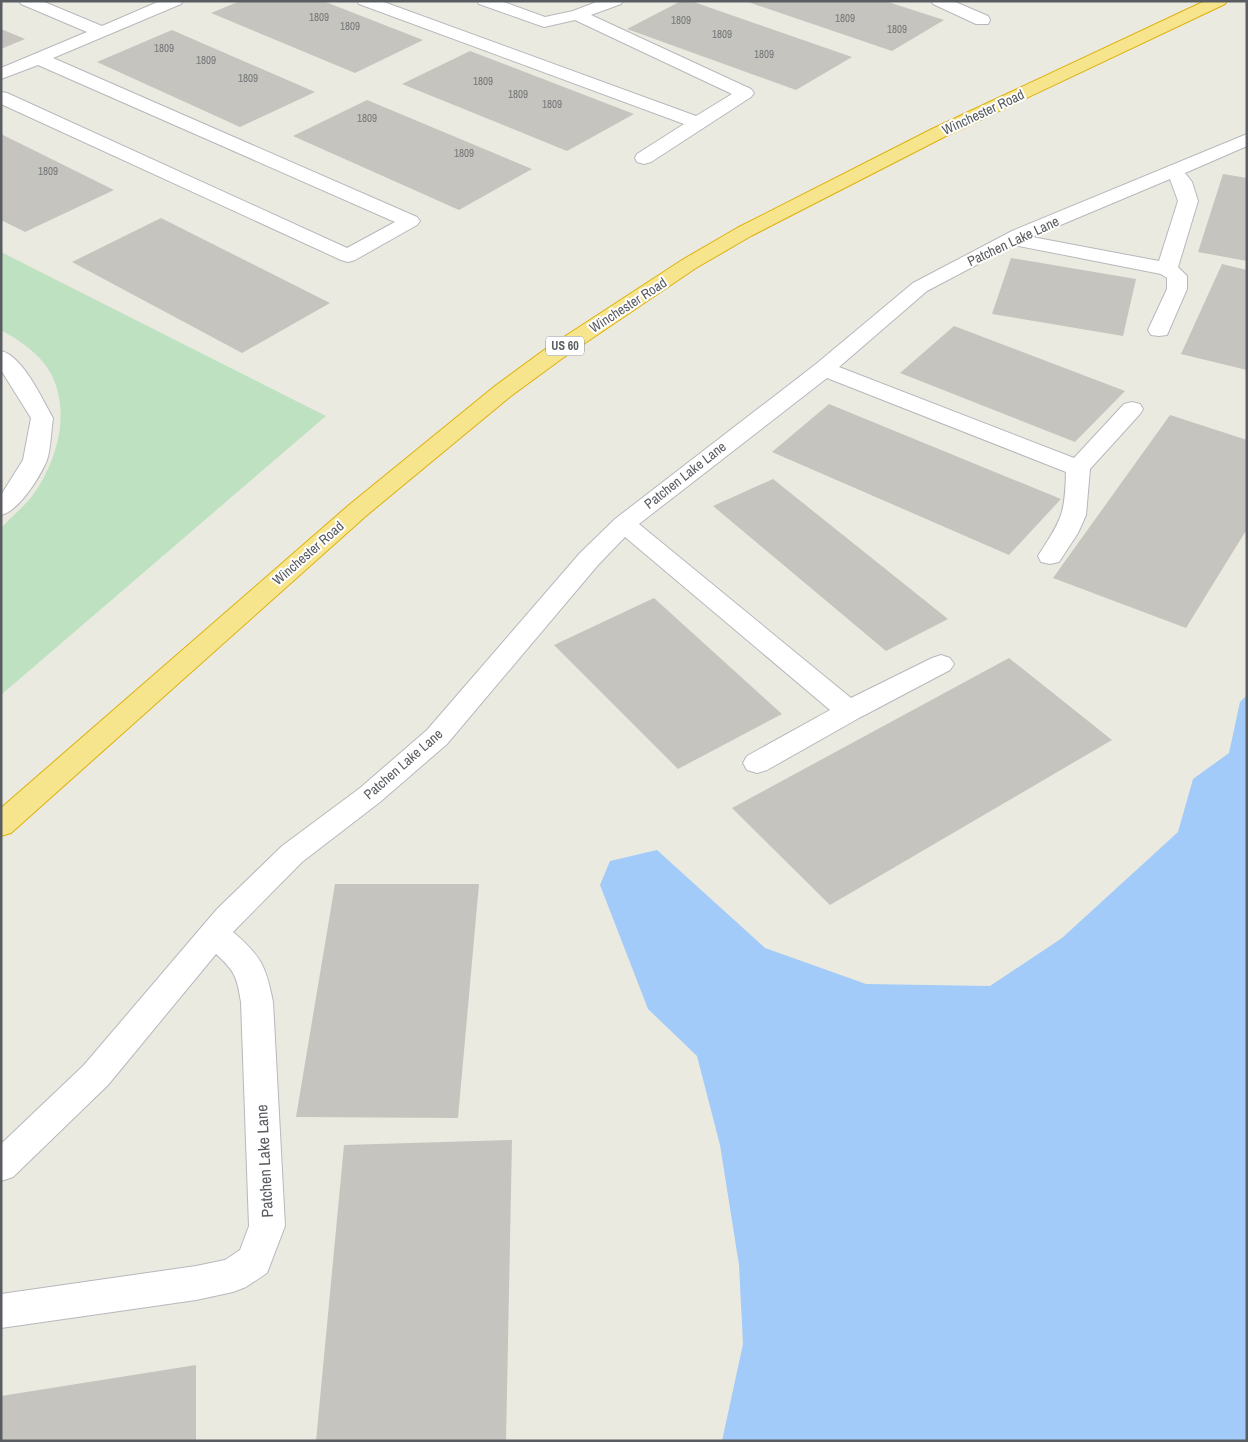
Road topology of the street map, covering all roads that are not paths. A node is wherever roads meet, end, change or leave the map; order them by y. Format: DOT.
graph roads {
  1 [pos="27,1"];
  2 [pos="175,1"];
  3 [pos="365,1"];
  4 [pos="485,1"];
  5 [pos="615,1"];
  6 [pos="939,1"];
  7 [pos="1218,1"];
  8 [pos="578,15"];
  9 [pos="982,20"];
  10 [pos="544,22"];
  11 [pos="527,31"];
  12 [pos="102,32"];
  13 [pos="510,40"];
  14 [pos="494,48"];
  15 [pos="38,58"];
  16 [pos="1,74"];
  17 [pos="1,98"];
  18 [pos="698,123"];
  19 [pos="1247,139"];
  20 [pos="644,158"];
  21 [pos="1174,171"];
  22 [pos="1012,238"];
  23 [pos="1167,269"];
  24 [pos="1159,330"];
  25 [pos="6,369"];
  26 [pos="824,369"];
  27 [pos="1132,409"];
  28 [pos="1078,468"];
  29 [pos="1,508"];
  30 [pos="624,524"];
  31 [pos="1050,556"];
  32 [pos="941,664"];
  33 [pos="849,711"];
  34 [pos="757,763"];
  35 [pos="1,825"];
  36 [pos="214,934"];
  37 [pos="1,1166"];
  38 [pos="1,1311"];
  1 -- 12 [label="street"];
  2 -- 12 [label="street"];
  3 -- 14 [label="street"];
  4 -- 10 [label="street"];
  5 -- 8 [label="street"];
  6 -- 9 [label="street"];
  7 -- 35 [label="highway, Winchester Road / US 60"];
  8 -- 10 [label="street"];
  8 -- 18 [label="street"];
  10 -- 11 [label="street"];
  12 -- 15 [label="street"];
  13 -- 14 [label="street"];
  14 -- 18 [label="street"];
  15 -- 16 [label="street"];
  15 -- 17 [label="street"];
  18 -- 20 [label="street"];
  19 -- 21 [label="street, Patchen Lake Lane"];
  21 -- 22 [label="street, Patchen Lake Lane"];
  21 -- 23 [label="street"];
  22 -- 23 [label="street"];
  22 -- 26 [label="street, Patchen Lake Lane"];
  23 -- 24 [label="street"];
  25 -- 29 [label="street"];
  26 -- 28 [label="street"];
  26 -- 30 [label="street, Patchen Lake Lane"];
  27 -- 28 [label="street"];
  28 -- 31 [label="street"];
  30 -- 33 [label="street"];
  30 -- 36 [label="street, Patchen Lake Lane"];
  32 -- 33 [label="street"];
  33 -- 34 [label="street"];
  36 -- 37 [label="street, Patchen Lake Lane"];
  36 -- 38 [label="street, Patchen Lake Lane"];
}
